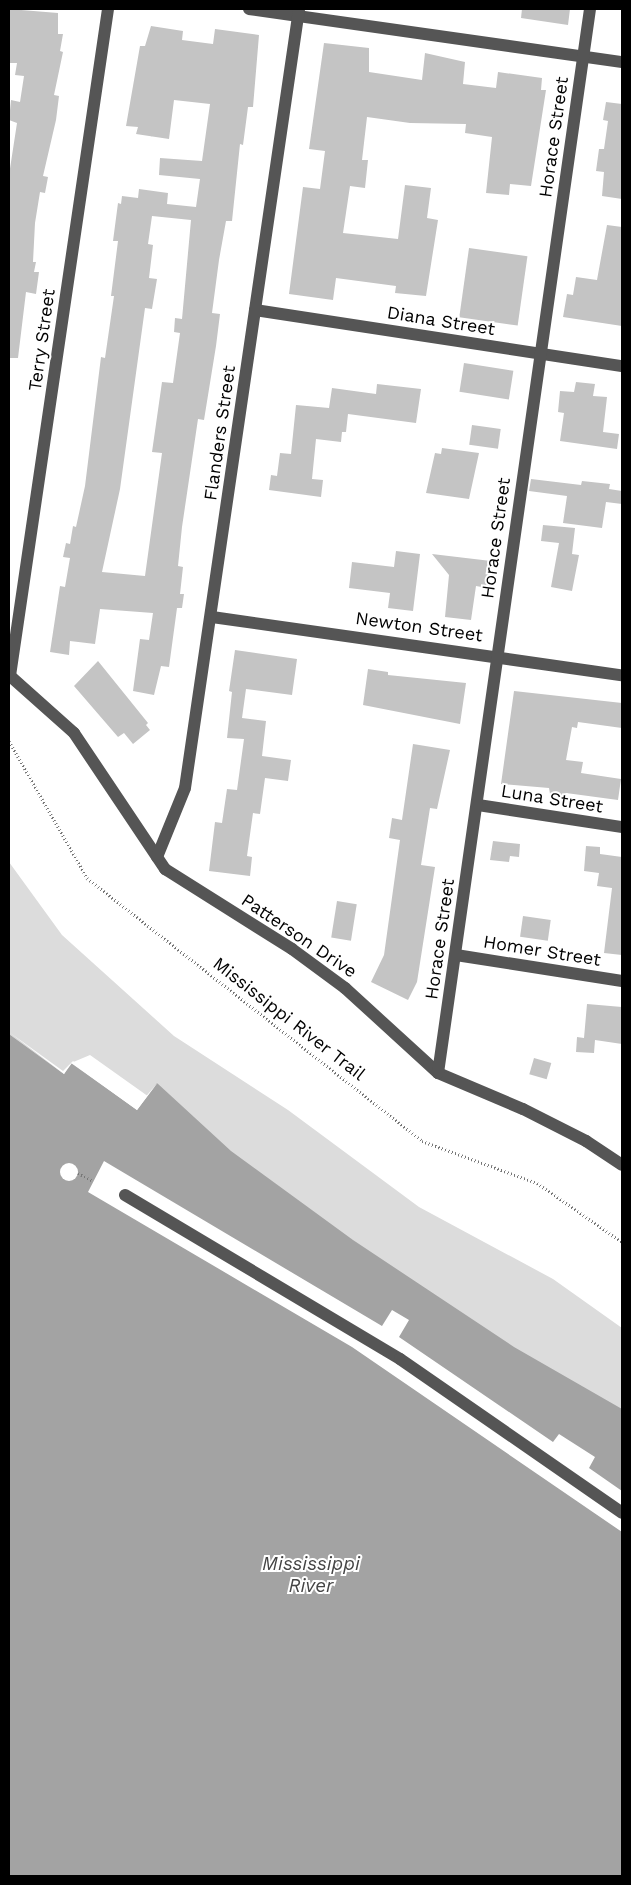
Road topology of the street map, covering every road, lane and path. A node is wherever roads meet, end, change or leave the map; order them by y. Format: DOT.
graph roads {
  1 [pos="108,9"];
  2 [pos="249,9"];
  3 [pos="590,9"];
  4 [pos="298,12"];
  5 [pos="583,56"];
  6 [pos="622,62"];
  7 [pos="255,310"];
  8 [pos="540,354"];
  9 [pos="622,366"];
  10 [pos="212,617"];
  11 [pos="496,655"];
  12 [pos="9,675"];
  13 [pos="622,675"];
  14 [pos="9,741"];
  15 [pos="478,805"];
  16 [pos="622,827"];
  17 [pos="157,857"];
  18 [pos="456,955"];
  19 [pos="622,981"];
  20 [pos="438,1073"];
  21 [pos="622,1165"];
  22 [pos="78,1173"];
  23 [pos="94,1181"];
  24 [pos="126,1196"];
  25 [pos="622,1242"];
  26 [pos="622,1513"];
  1 -- 12 [label="street, Terry Street"];
  2 -- 4 [label="street"];
  3 -- 5 [label="street, Horace Street"];
  4 -- 5 [label="street"];
  4 -- 7 [label="street, Flanders Street"];
  5 -- 6 [label="street"];
  5 -- 8 [label="street, Horace Street"];
  7 -- 8 [label="street, Diana Street"];
  7 -- 10 [label="street, Flanders Street"];
  8 -- 9 [label="street, Diana Street"];
  8 -- 11 [label="street, Horace Street"];
  10 -- 11 [label="street, Newton Street"];
  10 -- 17 [label="street, Flanders Street"];
  11 -- 13 [label="street, Newton Street"];
  11 -- 15 [label="street, Horace Street"];
  12 -- 17 [label="street, Patterson Drive"];
  14 -- 25 [label="path, Mississippi River Trail"];
  15 -- 16 [label="street, Luna Street"];
  15 -- 18 [label="street, Horace Street"];
  17 -- 20 [label="street, Patterson Drive"];
  18 -- 19 [label="street, Homer Street"];
  18 -- 20 [label="street, Horace Street"];
  20 -- 21 [label="street, Patterson Drive"];
  22 -- 23 [label="path"];
  24 -- 26 [label="street"];
}
